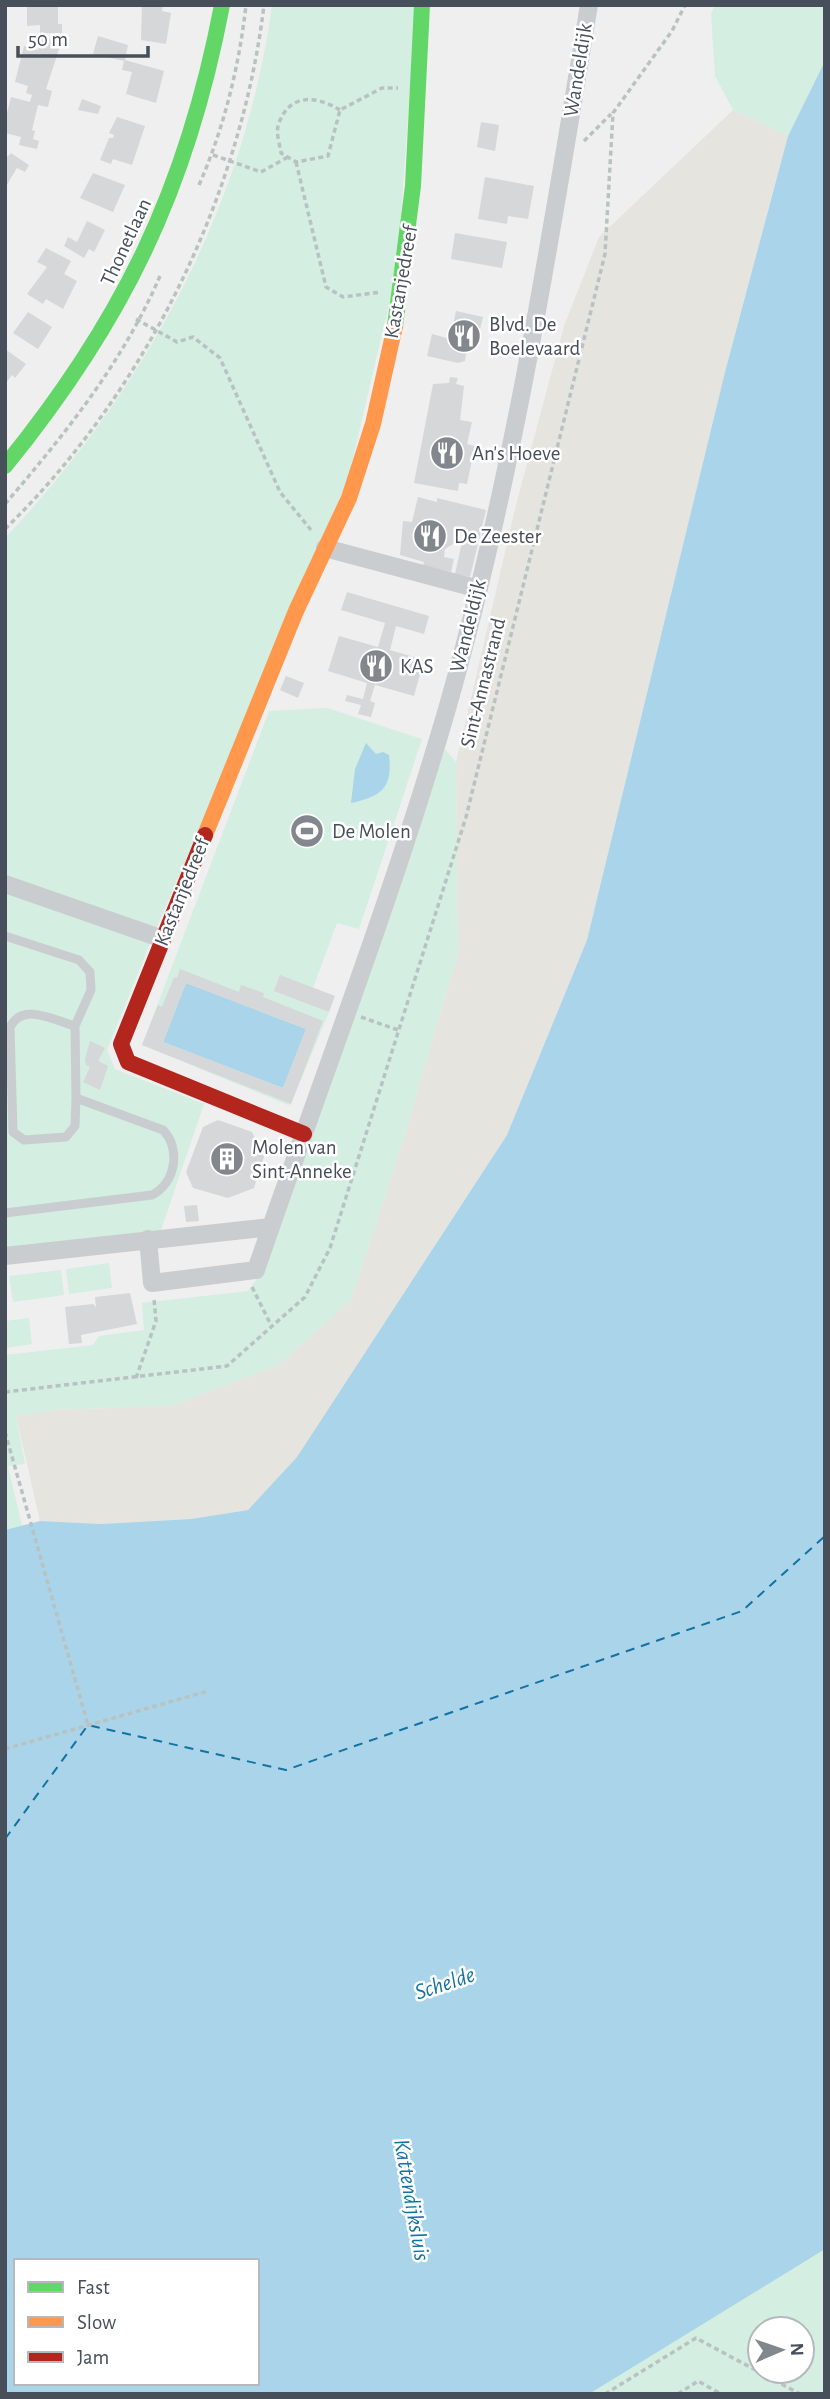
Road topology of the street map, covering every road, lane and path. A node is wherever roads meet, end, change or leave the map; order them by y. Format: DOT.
graph roads {
  1 [pos="222,5"];
  2 [pos="264,5"];
  3 [pos="422,5"];
  4 [pos="589,5"];
  5 [pos="685,5"];
  6 [pos="421,88"];
  7 [pos="340,110"];
  8 [pos="613,113"];
  9 [pos="583,142"];
  10 [pos="190,144"];
  11 [pos="288,158"];
  12 [pos="232,162"];
  13 [pos="296,162"];
  14 [pos="401,290"];
  15 [pos="118,307"];
  16 [pos="155,330"];
  17 [pos="5,466"];
  18 [pos="5,529"];
  19 [pos="325,548"];
  20 [pos="479,589"];
  21 [pos="5,884"];
  22 [pos="5,936"];
  23 [pos="163,939"];
  24 [pos="347,1013"];
  25 [pos="75,1026"];
  26 [pos="398,1030"];
  27 [pos="76,1098"];
  28 [pos="304,1133"];
  29 [pos="5,1213"];
  30 [pos="271,1227"];
  31 [pos="148,1240"];
  32 [pos="5,1256"];
  33 [pos="250,1271"];
  34 [pos="152,1283"];
  35 [pos="272,1327"];
  36 [pos="136,1378"];
  37 [pos="5,1392"];
  38 [pos="5,1432"];
  39 [pos="208,1691"];
  40 [pos="88,1725"];
  41 [pos="5,1749"];
  42 [pos="605,2394"];
  43 [pos="678,2394"];
  44 [pos="721,2394"];
  45 [pos="800,2394"];
  1 -- 10 [label="street, Thonetlaan"];
  2 -- 12 [label="path"];
  3 -- 6 [label="street, Kastanjedreef"];
  4 -- 20 [label="street, Wandeldijk"];
  5 -- 8 [label="path"];
  6 -- 7 [label="path"];
  6 -- 14 [label="street, Kastanjedreef"];
  7 -- 11 [label="path"];
  7 -- 13 [label="path"];
  8 -- 9 [label="path"];
  8 -- 26 [label="path, Sint-Annastrand"];
  10 -- 12 [label="path"];
  10 -- 15 [label="street, Thonetlaan"];
  11 -- 12 [label="path"];
  11 -- 13 [label="path"];
  12 -- 16 [label="path"];
  13 -- 14 [label="path"];
  14 -- 19 [label="street, Kastanjedreef"];
  15 -- 16 [label="path"];
  15 -- 17 [label="street, Thonetlaan"];
  16 -- 18 [label="path"];
  16 -- 19 [label="path"];
  19 -- 20 [label="street"];
  19 -- 23 [label="street, Kastanjedreef"];
  20 -- 24 [label="street, Wandeldijk"];
  21 -- 23 [label="street"];
  22 -- 25 [label="lane"];
  23 -- 28 [label="street, Kastanjedreef"];
  24 -- 26 [label="path"];
  24 -- 28 [label="street, Wandeldijk"];
  25 -- 27 [label="lane"];
  25 -- 27 [label="lane"];
  26 -- 35 [label="path, Sint-Annastrand"];
  27 -- 29 [label="lane"];
  28 -- 30 [label="street, Wandeldijk"];
  30 -- 31 [label="street"];
  30 -- 33 [label="street, Wandeldijk"];
  31 -- 32 [label="street"];
  31 -- 34 [label="street"];
  33 -- 34 [label="street"];
  33 -- 35 [label="path"];
  34 -- 36 [label="path"];
  35 -- 36 [label="path, Sint-Annastrand"];
  36 -- 37 [label="path, Sint-Annastrand"];
  38 -- 40 [label="path"];
  39 -- 40 [label="path"];
  40 -- 41 [label="path"];
  42 -- 45 [label="path"];
  43 -- 44 [label="path"];
}
